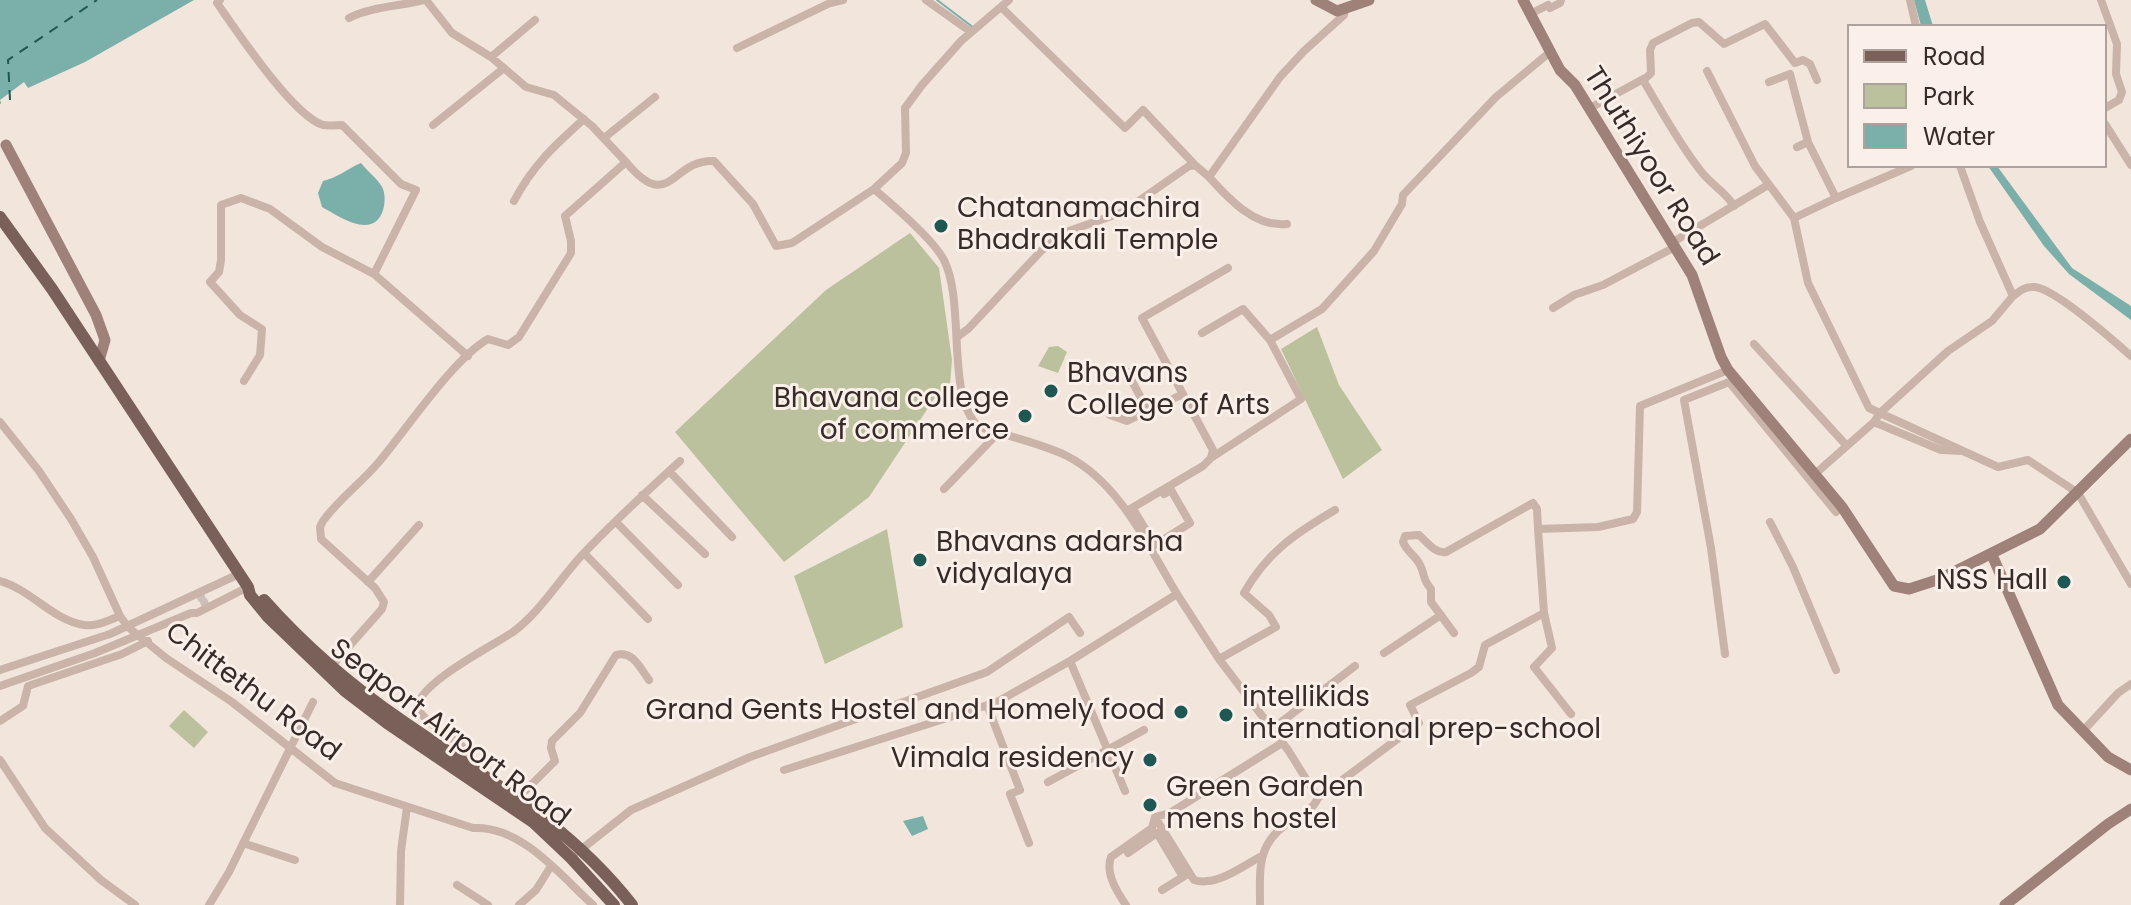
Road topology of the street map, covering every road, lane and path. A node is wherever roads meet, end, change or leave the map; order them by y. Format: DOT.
graph roads {
  1 [pos="220,0"];
  2 [pos="425,0"];
  3 [pos="843,0"];
  4 [pos="926,0"];
  5 [pos="1009,0"];
  6 [pos="1316,0"];
  7 [pos="1369,0"];
  8 [pos="1523,0"];
  9 [pos="1561,0"];
  10 [pos="1910,0"];
  11 [pos="2101,0"];
  12 [pos="1001,7"];
  13 [pos="1345,9"];
  14 [pos="1530,14"];
  15 [pos="349,18"];
  16 [pos="535,20"];
  17 [pos="1916,24"];
  18 [pos="971,32"];
  19 [pos="737,48"];
  20 [pos="1550,52"];
  21 [pos="491,57"];
  22 [pos="504,68"];
  23 [pos="1707,71"];
  24 [pos="1643,80"];
  25 [pos="1817,80"];
  26 [pos="1769,82"];
  27 [pos="655,97"];
  28 [pos="2107,107"];
  29 [pos="1590,108"];
  30 [pos="584,119"];
  31 [pos="433,125"];
  32 [pos="2107,127"];
  33 [pos="604,138"];
  34 [pos="1808,142"];
  35 [pos="6,145"];
  36 [pos="1797,147"];
  37 [pos="626,162"];
  38 [pos="2131,163"];
  39 [pos="1195,165"];
  40 [pos="1906,168"];
  41 [pos="1961,168"];
  42 [pos="1209,177"];
  43 [pos="1768,185"];
  44 [pos="874,189"];
  45 [pos="1836,198"];
  46 [pos="514,201"];
  47 [pos="1734,206"];
  48 [pos="0,217"];
  49 [pos="1794,218"];
  50 [pos="1287,224"];
  51 [pos="1674,244"];
  52 [pos="1228,268"];
  53 [pos="374,274"];
  54 [pos="2013,296"];
  55 [pos="1553,308"];
  56 [pos="1202,333"];
  57 [pos="957,337"];
  58 [pos="1270,340"];
  59 [pos="1754,344"];
  60 [pos="468,356"];
  61 [pos="2131,356"];
  62 [pos="99,361"];
  63 [pos="1728,370"];
  64 [pos="1127,372"];
  65 [pos="244,381"];
  66 [pos="1183,394"];
  67 [pos="1148,411"];
  68 [pos="1880,413"];
  69 [pos="1110,415"];
  70 [pos="0,422"];
  71 [pos="1874,422"];
  72 [pos="998,433"];
  73 [pos="2131,439"];
  74 [pos="1846,445"];
  75 [pos="1969,452"];
  76 [pos="1211,458"];
  77 [pos="680,461"];
  78 [pos="669,471"];
  79 [pos="1815,474"];
  80 [pos="944,489"];
  81 [pos="2078,493"];
  82 [pos="642,495"];
  83 [pos="1842,507"];
  84 [pos="1335,510"];
  85 [pos="1131,513"];
  86 [pos="616,522"];
  87 [pos="1770,522"];
  88 [pos="419,525"];
  89 [pos="1538,529"];
  90 [pos="732,537"];
  91 [pos="584,553"];
  92 [pos="705,554"];
  93 [pos="1992,555"];
  94 [pos="239,574"];
  95 [pos="0,581"];
  96 [pos="368,582"];
  97 [pos="2131,584"];
  98 [pos="678,585"];
  99 [pos="248,587"];
  100 [pos="1177,594"];
  101 [pos="211,596"];
  102 [pos="185,601"];
  103 [pos="191,613"];
  104 [pos="1544,613"];
  105 [pos="1441,615"];
  106 [pos="120,616"];
  107 [pos="648,619"];
  108 [pos="128,627"];
  109 [pos="1080,633"];
  110 [pos="1454,633"];
  111 [pos="144,638"];
  112 [pos="1384,653"];
  113 [pos="1725,654"];
  114 [pos="1219,659"];
  115 [pos="1070,661"];
  116 [pos="1355,666"];
  117 [pos="0,670"];
  118 [pos="328,670"];
  119 [pos="1836,670"];
  120 [pos="649,680"];
  121 [pos="2131,684"];
  122 [pos="0,686"];
  123 [pos="313,702"];
  124 [pos="987,705"];
  125 [pos="1571,714"];
  126 [pos="0,721"];
  127 [pos="1272,729"];
  128 [pos="1144,730"];
  129 [pos="2083,731"];
  130 [pos="1282,743"];
  131 [pos="1107,748"];
  132 [pos="291,749"];
  133 [pos="0,760"];
  134 [pos="458,765"];
  135 [pos="784,770"];
  136 [pos="2131,770"];
  137 [pos="1048,782"];
  138 [pos="525,791"];
  139 [pos="1125,791"];
  140 [pos="1318,798"];
  141 [pos="407,807"];
  142 [pos="2131,809"];
  143 [pos="1155,817"];
  144 [pos="243,843"];
  145 [pos="1029,843"];
  146 [pos="582,848"];
  147 [pos="1128,853"];
  148 [pos="1260,857"];
  149 [pos="571,858"];
  150 [pos="295,860"];
  151 [pos="551,866"];
  152 [pos="1186,874"];
  153 [pos="457,885"];
  154 [pos="1162,890"];
  155 [pos="135,905"];
  156 [pos="209,905"];
  157 [pos="400,905"];
  158 [pos="488,905"];
  159 [pos="519,905"];
  160 [pos="593,905"];
  161 [pos="614,905"];
  162 [pos="632,905"];
  163 [pos="1126,905"];
  164 [pos="1260,905"];
  165 [pos="2005,905"];
  1 -- 53 [label="street"];
  2 -- 15 [label="street"];
  2 -- 21 [label="street"];
  3 -- 19 [label="street"];
  4 -- 18 [label="street"];
  5 -- 12 [label="street"];
  6 -- 13 [label="main road"];
  7 -- 13 [label="main road"];
  8 -- 14 [label="main road, Thuthiyoor Road"];
  9 -- 14 [label="street"];
  10 -- 17 [label="street"];
  11 -- 28 [label="street"];
  12 -- 18 [label="street"];
  12 -- 39 [label="street"];
  13 -- 42 [label="street"];
  14 -- 20 [label="main road, Thuthiyoor Road"];
  16 -- 21 [label="street"];
  18 -- 44 [label="street"];
  20 -- 29 [label="main road, Thuthiyoor Road"];
  20 -- 58 [label="street"];
  21 -- 22 [label="street"];
  22 -- 30 [label="street"];
  22 -- 31 [label="street"];
  23 -- 43 [label="street"];
  24 -- 25 [label="street"];
  24 -- 29 [label="street"];
  24 -- 47 [label="street"];
  26 -- 34 [label="street"];
  27 -- 33 [label="street"];
  29 -- 51 [label="main road, Thuthiyoor Road"];
  30 -- 33 [label="street"];
  30 -- 46 [label="street"];
  32 -- 38 [label="street"];
  33 -- 37 [label="street"];
  34 -- 36 [label="street"];
  34 -- 45 [label="street"];
  35 -- 62 [label="main road"];
  37 -- 44 [label="street"];
  37 -- 60 [label="street"];
  39 -- 42 [label="street"];
  39 -- 57 [label="street"];
  40 -- 45 [label="street"];
  41 -- 54 [label="street"];
  42 -- 50 [label="street"];
  43 -- 47 [label="street"];
  43 -- 49 [label="street"];
  44 -- 57 [label="street"];
  45 -- 49 [label="street"];
  47 -- 51 [label="street"];
  48 -- 62 [label="main road"];
  49 -- 68 [label="street"];
  51 -- 55 [label="street"];
  51 -- 63 [label="main road, Thuthiyoor Road"];
  52 -- 66 [label="street"];
  53 -- 60 [label="street"];
  53 -- 65 [label="street"];
  54 -- 61 [label="street"];
  54 -- 68 [label="street"];
  56 -- 58 [label="street"];
  57 -- 72 [label="street"];
  58 -- 76 [label="street"];
  59 -- 74 [label="street"];
  60 -- 96 [label="street"];
  62 -- 94 [label="main road"];
  63 -- 79 [label="main road, Thuthiyoor Road"];
  63 -- 89 [label="street"];
  64 -- 67 [label="street"];
  66 -- 67 [label="street"];
  66 -- 76 [label="street"];
  67 -- 69 [label="street"];
  68 -- 71 [label="street"];
  68 -- 75 [label="street"];
  70 -- 106 [label="street"];
  71 -- 74 [label="street"];
  71 -- 75 [label="street"];
  72 -- 80 [label="street"];
  72 -- 85 [label="street"];
  73 -- 81 [label="main road, Thuthiyoor Road"];
  74 -- 79 [label="street"];
  75 -- 81 [label="street"];
  76 -- 85 [label="street"];
  77 -- 78 [label="street"];
  78 -- 82 [label="street"];
  78 -- 90 [label="street"];
  79 -- 83 [label="main road, Thuthiyoor Road"];
  81 -- 93 [label="main road, Thuthiyoor Road"];
  81 -- 97 [label="street"];
  82 -- 86 [label="street"];
  82 -- 92 [label="street"];
  83 -- 93 [label="main road, Thuthiyoor Road"];
  83 -- 113 [label="street"];
  84 -- 114 [label="street"];
  85 -- 85 [label="street"];
  85 -- 100 [label="street"];
  86 -- 91 [label="street"];
  86 -- 98 [label="street"];
  87 -- 119 [label="street"];
  88 -- 96 [label="street"];
  89 -- 104 [label="street"];
  89 -- 105 [label="street"];
  91 -- 107 [label="street"];
  91 -- 134 [label="street"];
  93 -- 129 [label="main road"];
  94 -- 99 [label="main road"];
  94 -- 101 [label="street"];
  95 -- 106 [label="street"];
  96 -- 118 [label="street"];
  99 -- 101 [label="street"];
  99 -- 118 [label="main road"];
  99 -- 118 [label="main road, Seaport Airport Road"];
  100 -- 114 [label="street"];
  100 -- 115 [label="street"];
  101 -- 102 [label="street"];
  101 -- 103 [label="street"];
  102 -- 103 [label="street"];
  102 -- 108 [label="street"];
  103 -- 111 [label="street"];
  104 -- 125 [label="street"];
  104 -- 140 [label="street"];
  105 -- 110 [label="street"];
  105 -- 112 [label="street"];
  106 -- 108 [label="street"];
  108 -- 111 [label="street, Chittethu Road"];
  108 -- 117 [label="street"];
  109 -- 146 [label="street"];
  111 -- 122 [label="street"];
  111 -- 126 [label="street"];
  111 -- 132 [label="street, Chittethu Road"];
  114 -- 127 [label="street"];
  115 -- 124 [label="street"];
  115 -- 131 [label="street"];
  116 -- 127 [label="street"];
  118 -- 134 [label="main road, Seaport Airport Road"];
  120 -- 138 [label="street"];
  121 -- 129 [label="street"];
  123 -- 132 [label="street"];
  124 -- 135 [label="street"];
  124 -- 145 [label="street"];
  127 -- 130 [label="street"];
  128 -- 131 [label="street"];
  129 -- 136 [label="main road"];
  130 -- 140 [label="street"];
  130 -- 143 [label="street"];
  131 -- 137 [label="street"];
  131 -- 139 [label="street"];
  132 -- 141 [label="street, Chittethu Road"];
  132 -- 144 [label="street"];
  133 -- 155 [label="street"];
  134 -- 146 [label="main road"];
  134 -- 149 [label="main road, Seaport Airport Road"];
  140 -- 148 [label="street"];
  141 -- 151 [label="street, Chittethu Road"];
  141 -- 157 [label="street"];
  142 -- 165 [label="main road"];
  143 -- 152 [label="street"];
  143 -- 163 [label="street"];
  144 -- 150 [label="street"];
  144 -- 156 [label="street"];
  146 -- 149 [label="street"];
  146 -- 162 [label="main road"];
  147 -- 152 [label="street"];
  148 -- 152 [label="street"];
  148 -- 164 [label="street"];
  149 -- 161 [label="main road, Seaport Airport Road"];
  151 -- 159 [label="street"];
  151 -- 160 [label="street, Chittethu Road"];
  152 -- 154 [label="street"];
  153 -- 158 [label="street"];
}
